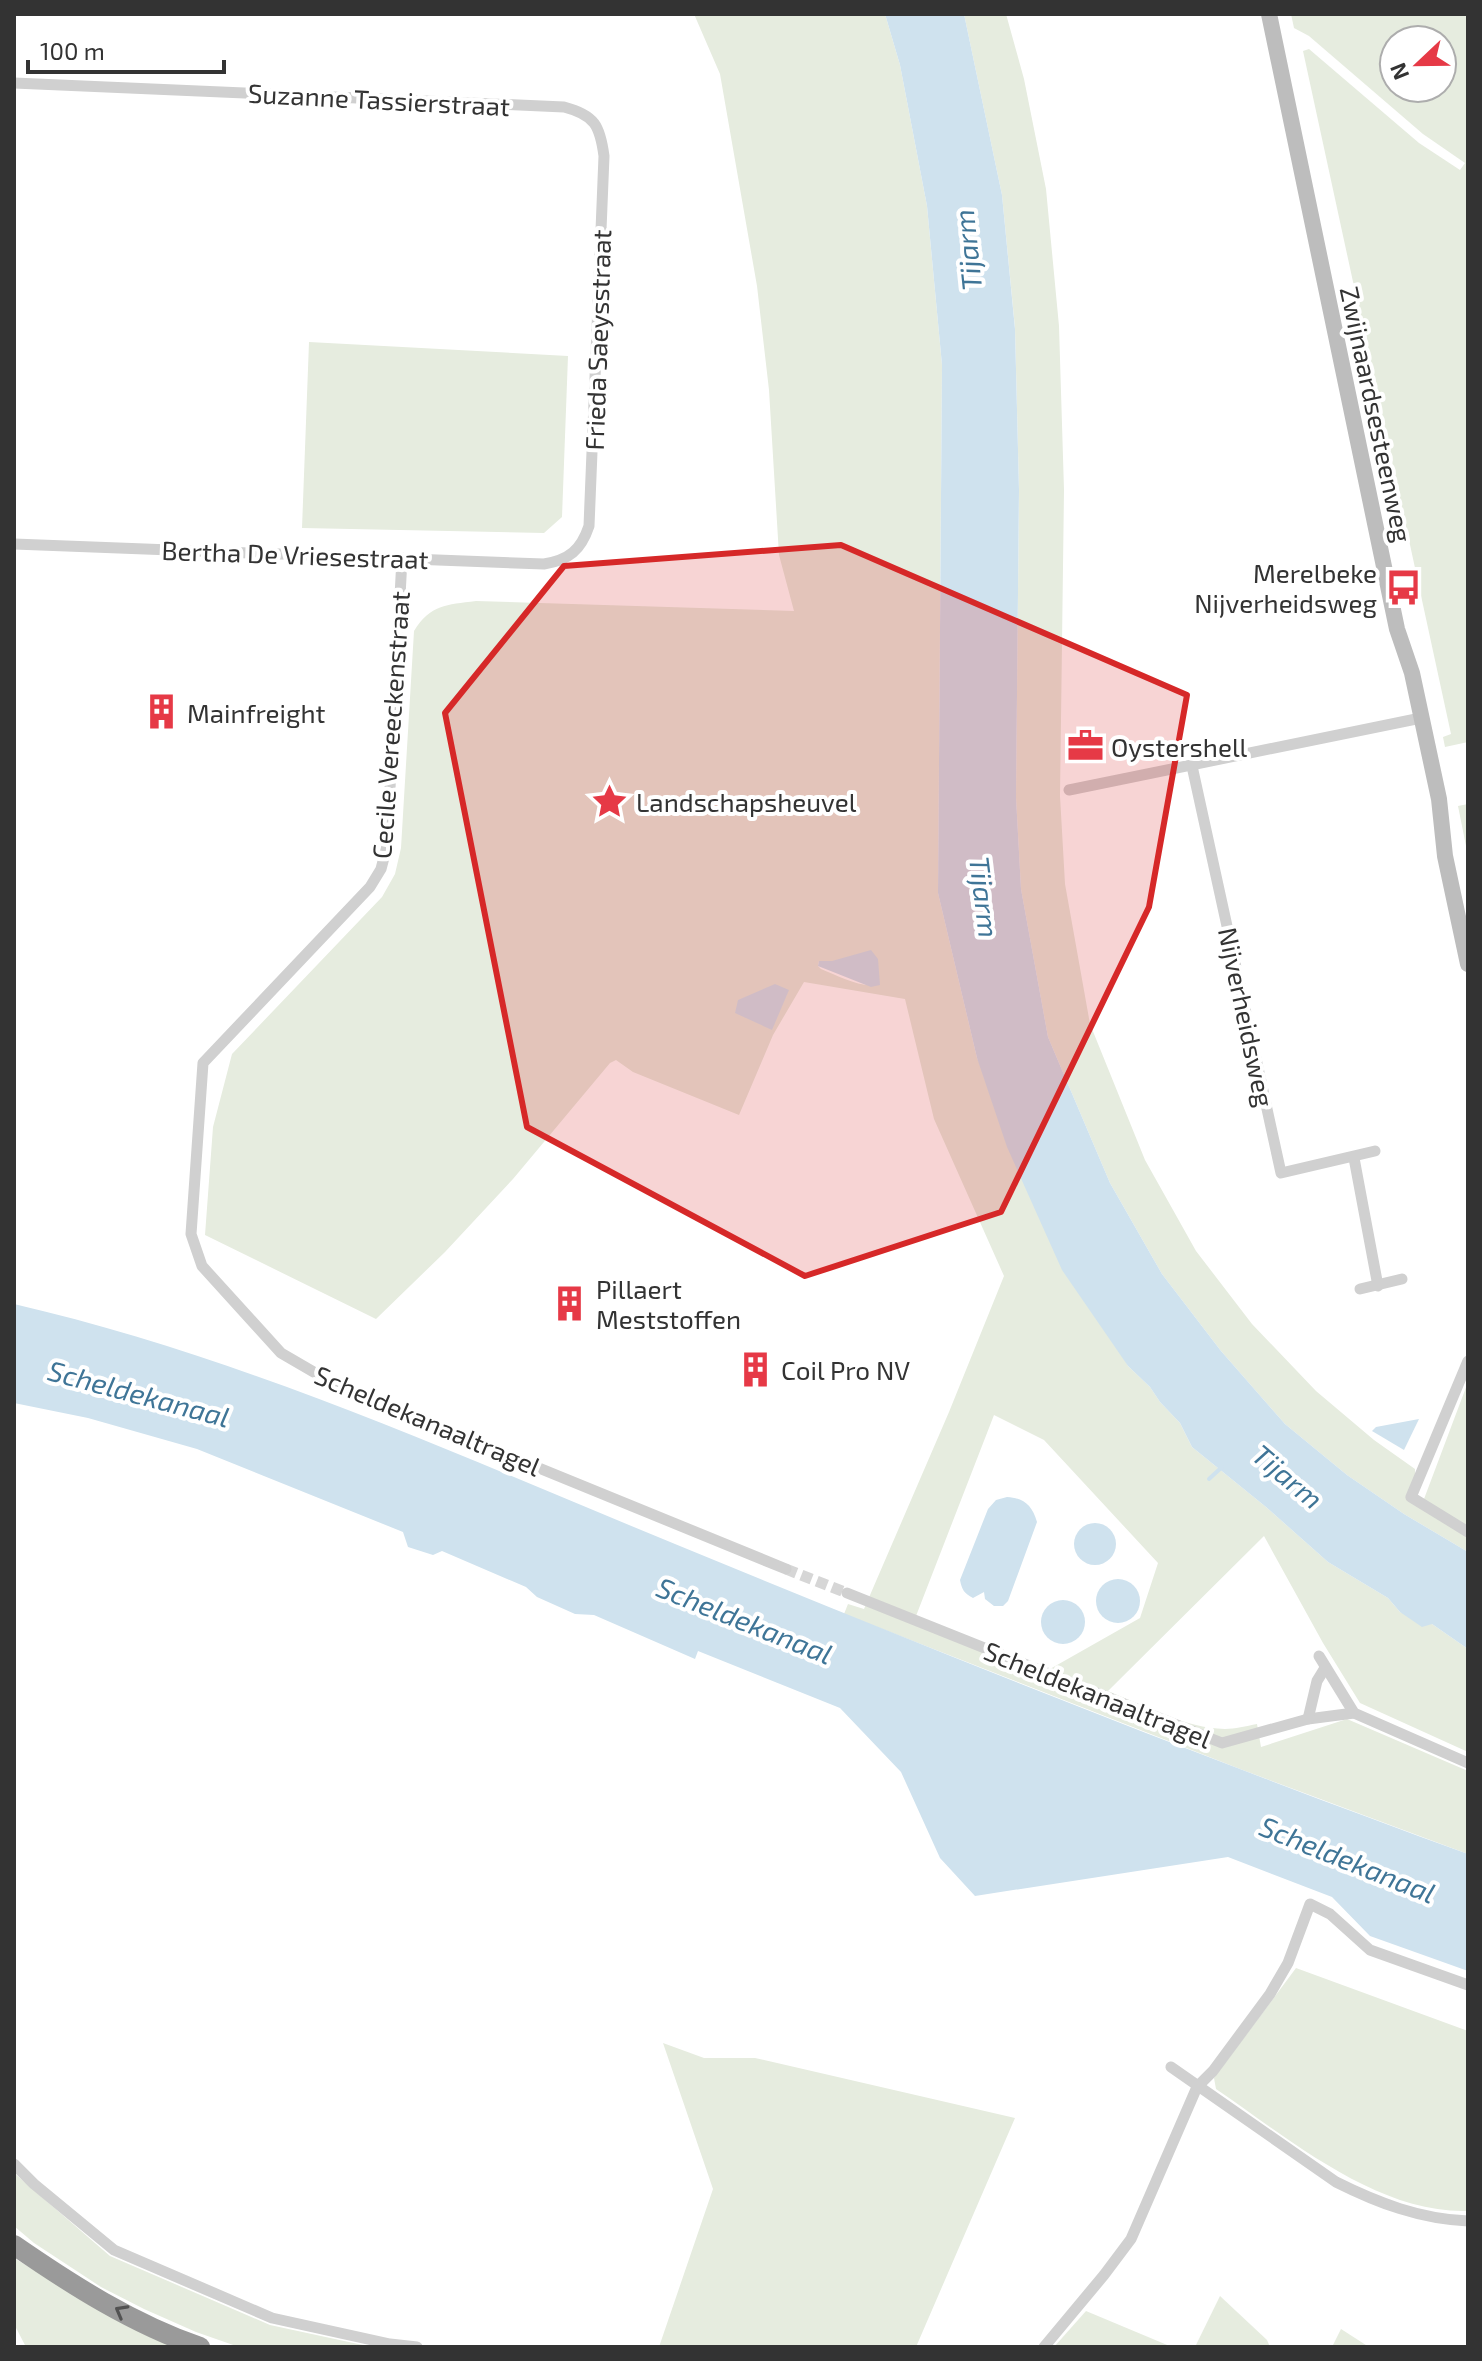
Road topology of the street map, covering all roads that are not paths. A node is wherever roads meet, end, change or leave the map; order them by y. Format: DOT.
graph roads {
  1 [pos="1269,14"];
  2 [pos="14,83"];
  3 [pos="596,123"];
  4 [pos="14,544"];
  5 [pos="573,554"];
  6 [pos="402,558"];
  7 [pos="1421,718"];
  8 [pos="1192,766"];
  9 [pos="1069,790"];
  10 [pos="1468,964"];
  11 [pos="203,1063"];
  12 [pos="1375,1151"];
  13 [pos="1354,1158"];
  14 [pos="1402,1279"];
  15 [pos="1378,1286"];
  16 [pos="1360,1289"];
  17 [pos="1468,1361"];
  18 [pos="1468,1532"];
  19 [pos="786,1569"];
  20 [pos="847,1593"];
  21 [pos="1319,1656"];
  22 [pos="1325,1668"];
  23 [pos="1354,1713"];
  24 [pos="1308,1719"];
  25 [pos="1468,1763"];
  26 [pos="1468,1985"];
  27 [pos="1171,2067"];
  28 [pos="1197,2087"];
  29 [pos="14,2164"];
  30 [pos="1468,2221"];
  31 [pos="18,2247"];
  32 [pos="200,2347"];
  33 [pos="417,2347"];
  34 [pos="1044,2347"];
  1 -- 7 [label="main road, Zwijnaardsesteenweg"];
  2 -- 3 [label="street, Suzanne Tassierstraat"];
  3 -- 5 [label="street, Frieda Saeysstraat"];
  4 -- 6 [label="street, Bertha De Vriesestraat"];
  5 -- 6 [label="street, Bertha De Vriesestraat"];
  6 -- 11 [label="street, Cecile Vereeckenstraat"];
  7 -- 8 [label="street"];
  7 -- 10 [label="main road, Zwijnaardsesteenweg"];
  8 -- 9 [label="street"];
  8 -- 13 [label="street, Nijverheidsweg"];
  11 -- 19 [label="street, Scheldekanaaltragel"];
  12 -- 13 [label="street, Nijverheidsweg"];
  13 -- 15 [label="street"];
  14 -- 15 [label="street"];
  15 -- 16 [label="street"];
  17 -- 18 [label="street"];
  20 -- 24 [label="street, Scheldekanaaltragel"];
  21 -- 22 [label="street"];
  22 -- 23 [label="street"];
  22 -- 24 [label="street"];
  23 -- 24 [label="street, Scheldekanaaltragel"];
  23 -- 25 [label="street"];
  26 -- 28 [label="street"];
  27 -- 28 [label="street"];
  28 -- 30 [label="street"];
  28 -- 34 [label="street"];
  29 -- 33 [label="street"];
  32 -- 31 [label="highway, one-way"];
}
